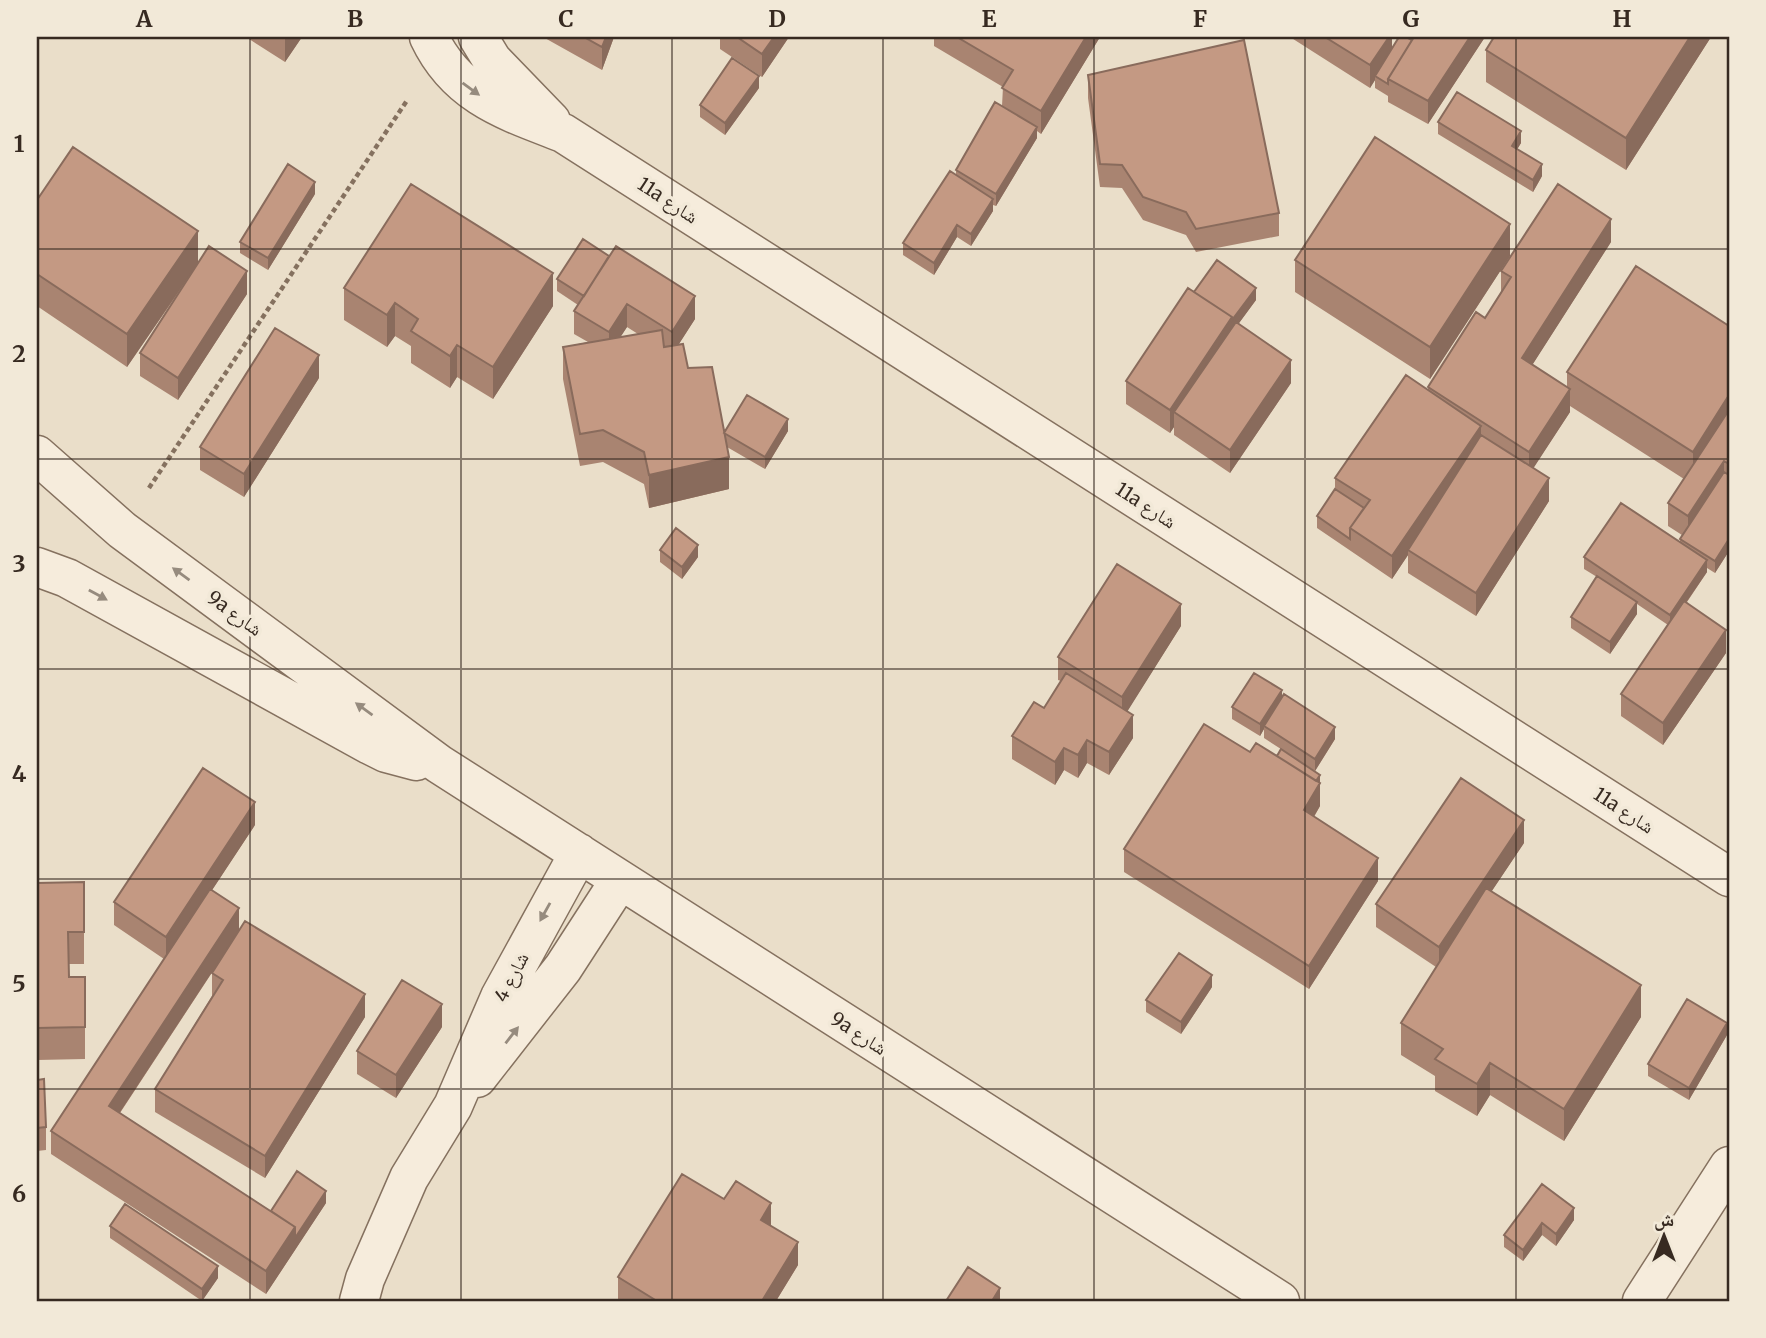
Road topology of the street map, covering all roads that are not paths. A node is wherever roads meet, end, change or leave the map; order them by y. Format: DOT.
graph roads {
  1 [pos="478,37"];
  2 [pos="433,46"];
  3 [pos="563,133"];
  4 [pos="37,455"];
  5 [pos="37,566"];
  6 [pos="439,764"];
  7 [pos="579,853"];
  8 [pos="1729,877"];
  9 [pos="620,880"];
  10 [pos="453,1106"];
  11 [pos="1729,1166"];
  12 [pos="359,1301"];
  13 [pos="1280,1301"];
  14 [pos="1642,1301"];
  1 -- 3 [label="street, 11a شارع"];
  2 -- 3 [label="street, 11a شارع, one-way"];
  3 -- 8 [label="street, 11a شارع"];
  6 -- 4 [label="street, 9a شارع, one-way"];
  5 -- 6 [label="street, 9a شارع, one-way"];
  6 -- 7 [label="street, 9a شارع"];
  7 -- 9 [label="street, 9a شارع"];
  7 -- 10 [label="street, شارع 4, one-way"];
  10 -- 9 [label="street, شارع 4, one-way"];
  9 -- 13 [label="street, 9a شارع"];
  10 -- 12 [label="street, شارع 4"];
  11 -- 14 [label="street"];
}
